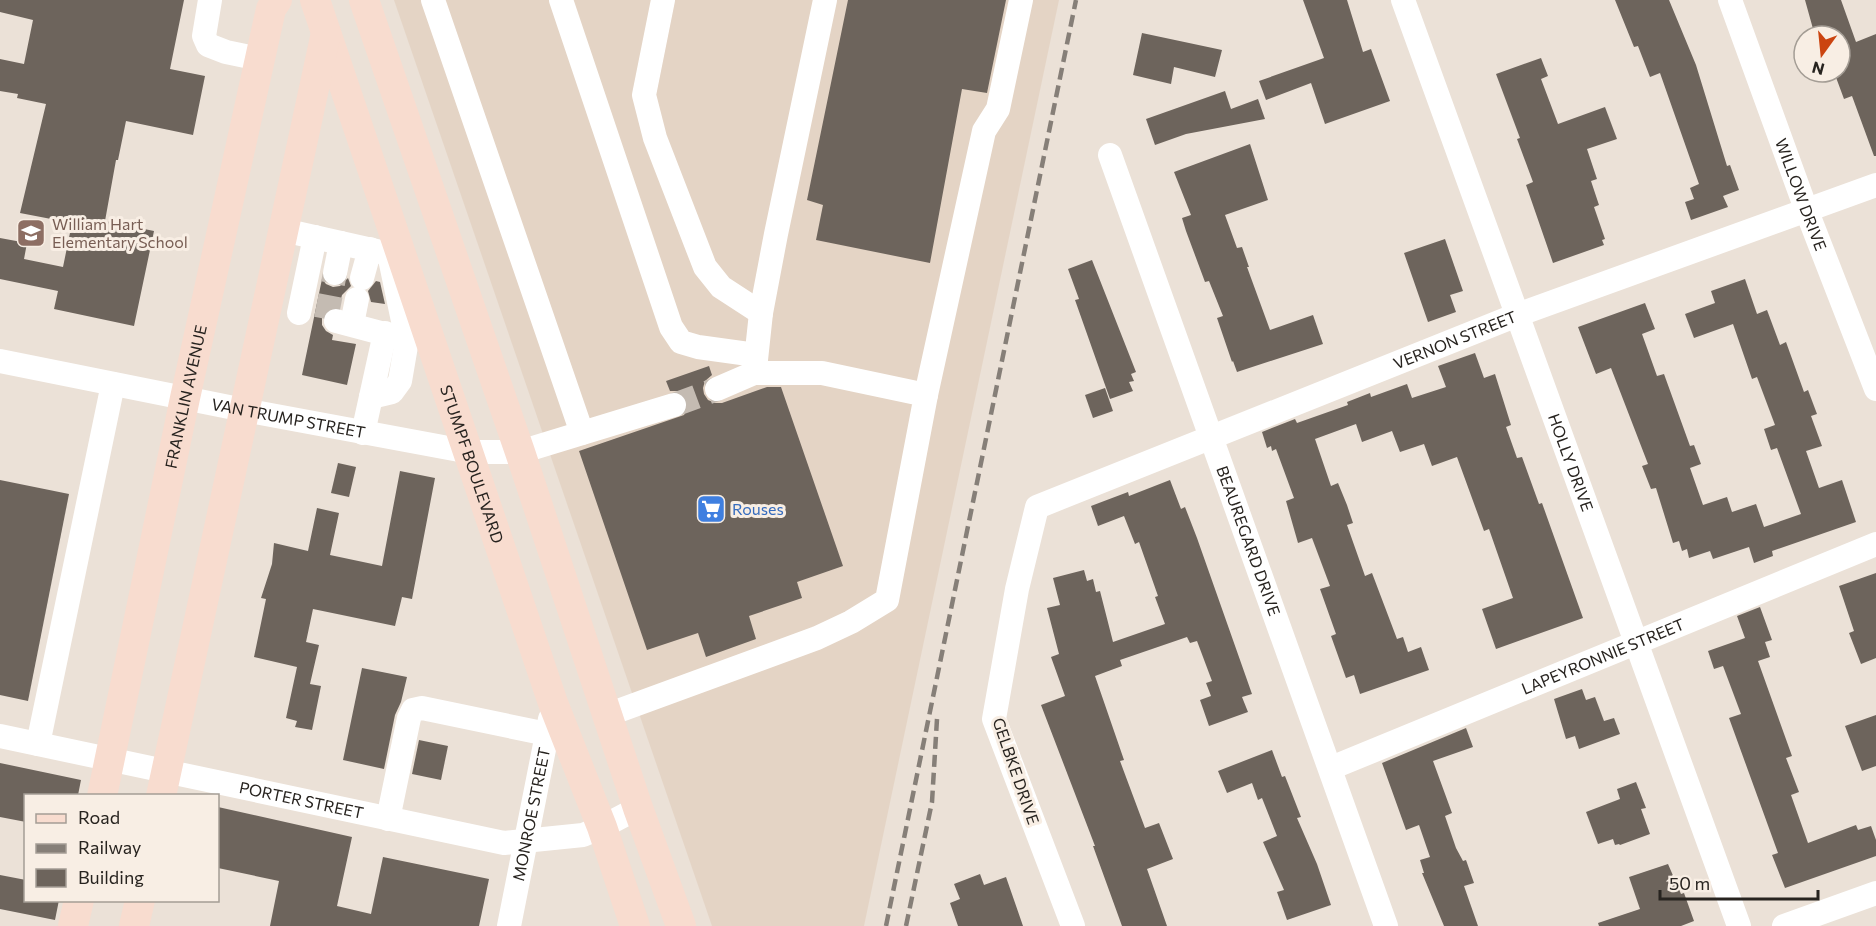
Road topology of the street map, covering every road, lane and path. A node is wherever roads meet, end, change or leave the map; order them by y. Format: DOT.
graph roads {
  1 [pos="210,0"];
  2 [pos="277,0"];
  3 [pos="315,0"];
  4 [pos="332,0"];
  5 [pos="364,0"];
  6 [pos="434,0"];
  7 [pos="561,0"];
  8 [pos="663,0"];
  9 [pos="824,0"];
  10 [pos="1021,0"];
  11 [pos="1402,0"];
  12 [pos="1730,0"];
  13 [pos="326,32"];
  14 [pos="260,59"];
  15 [pos="1110,155"];
  16 [pos="1876,184"];
  17 [pos="1806,209"];
  18 [pos="283,230"];
  19 [pos="315,237"];
  20 [pos="341,243"];
  21 [pos="387,254"];
  22 [pos="335,273"];
  23 [pos="266,305"];
  24 [pos="761,313"];
  25 [pos="1517,315"];
  26 [pos="325,319"];
  27 [pos="408,340"];
  28 [pos="0,360"];
  29 [pos="755,364"];
  30 [pos="113,384"];
  31 [pos="717,389"];
  32 [pos="1876,389"];
  33 [pos="926,395"];
  34 [pos="185,398"];
  35 [pos="674,405"];
  36 [pos="244,410"];
  37 [pos="363,433"];
  38 [pos="582,433"];
  39 [pos="1209,436"];
  40 [pos="520,452"];
  41 [pos="470,453"];
  42 [pos="1037,507"];
  43 [pos="1876,544"];
  44 [pos="1637,642"];
  45 [pos="554,703"];
  46 [pos="607,715"];
  47 [pos="547,734"];
  48 [pos="0,736"];
  49 [pos="38,744"];
  50 [pos="110,760"];
  51 [pos="1331,768"];
  52 [pos="164,784"];
  53 [pos="102,794"];
  54 [pos="638,808"];
  55 [pos="388,819"];
  56 [pos="602,827"];
  57 [pos="526,841"];
  58 [pos="1876,893"];
  59 [pos="79,902"];
  60 [pos="140,902"];
  61 [pos="73,926"];
  62 [pos="134,926"];
  63 [pos="510,926"];
  64 [pos="635,926"];
  65 [pos="681,926"];
  66 [pos="1073,926"];
  67 [pos="1386,926"];
  68 [pos="1739,926"];
  69 [pos="1784,926"];
  1 -- 14 [label="street"];
  2 -- 14 [label="main road, FRANKLIN AVENUE"];
  3 -- 13 [label="main road, STUMPF BOULEVARD"];
  4 -- 13 [label="main road"];
  5 -- 40 [label="main road"];
  6 -- 38 [label="street"];
  7 -- 29 [label="street"];
  8 -- 24 [label="street"];
  9 -- 24 [label="street"];
  10 -- 33 [label="street"];
  11 -- 25 [label="street, HOLLY DRIVE"];
  12 -- 17 [label="street, WILLOW DRIVE"];
  13 -- 18 [label="main road"];
  13 -- 21 [label="main road, STUMPF BOULEVARD"];
  14 -- 34 [label="main road, FRANKLIN AVENUE"];
  15 -- 39 [label="street, BEAUREGARD DRIVE"];
  16 -- 17 [label="street, VERNON STREET"];
  17 -- 25 [label="street, VERNON STREET"];
  17 -- 32 [label="street, WILLOW DRIVE"];
  18 -- 19 [label="street"];
  18 -- 23 [label="main road"];
  19 -- 20 [label="street"];
  19 -- 26 [label="street"];
  20 -- 21 [label="street"];
  20 -- 22 [label="street"];
  21 -- 26 [label="street"];
  21 -- 27 [label="main road, STUMPF BOULEVARD"];
  23 -- 26 [label="street"];
  23 -- 36 [label="main road"];
  24 -- 29 [label="street"];
  25 -- 39 [label="street, VERNON STREET"];
  25 -- 44 [label="street, HOLLY DRIVE"];
  26 -- 27 [label="street"];
  27 -- 37 [label="street"];
  27 -- 41 [label="main road, STUMPF BOULEVARD"];
  28 -- 30 [label="street, VAN TRUMP STREET"];
  29 -- 31 [label="street"];
  29 -- 33 [label="street"];
  30 -- 34 [label="street, VAN TRUMP STREET"];
  30 -- 49 [label="street"];
  33 -- 46 [label="street"];
  34 -- 36 [label="street, VAN TRUMP STREET"];
  34 -- 50 [label="main road, FRANKLIN AVENUE"];
  35 -- 38 [label="street, VAN TRUMP STREET"];
  36 -- 37 [label="street, VAN TRUMP STREET"];
  36 -- 52 [label="main road"];
  37 -- 41 [label="street, VAN TRUMP STREET"];
  38 -- 40 [label="street, VAN TRUMP STREET"];
  39 -- 42 [label="street, VERNON STREET"];
  39 -- 51 [label="street, BEAUREGARD DRIVE"];
  40 -- 41 [label="street, VAN TRUMP STREET"];
  40 -- 46 [label="main road"];
  41 -- 45 [label="main road, STUMPF BOULEVARD"];
  42 -- 66 [label="street, GELBKE DRIVE"];
  43 -- 44 [label="street, LAPEYRONNIE STREET"];
  44 -- 51 [label="street, LAPEYRONNIE STREET"];
  44 -- 68 [label="street, HOLLY DRIVE"];
  45 -- 47 [label="street, MONROE STREET"];
  45 -- 56 [label="main road, STUMPF BOULEVARD"];
  46 -- 54 [label="main road"];
  47 -- 55 [label="street"];
  47 -- 57 [label="street, MONROE STREET"];
  48 -- 49 [label="street, PORTER STREET"];
  49 -- 50 [label="street, PORTER STREET"];
  50 -- 52 [label="street, PORTER STREET"];
  50 -- 53 [label="main road, FRANKLIN AVENUE"];
  51 -- 67 [label="street, BEAUREGARD DRIVE"];
  52 -- 55 [label="street, PORTER STREET"];
  54 -- 56 [label="street, PORTER STREET"];
  54 -- 65 [label="main road"];
  55 -- 57 [label="street, PORTER STREET"];
  56 -- 57 [label="street, PORTER STREET"];
  56 -- 64 [label="main road, STUMPF BOULEVARD"];
  57 -- 63 [label="street, MONROE STREET"];
  58 -- 69 [label="street"];
  59 -- 61 [label="main road"];
  60 -- 62 [label="main road"];
}
